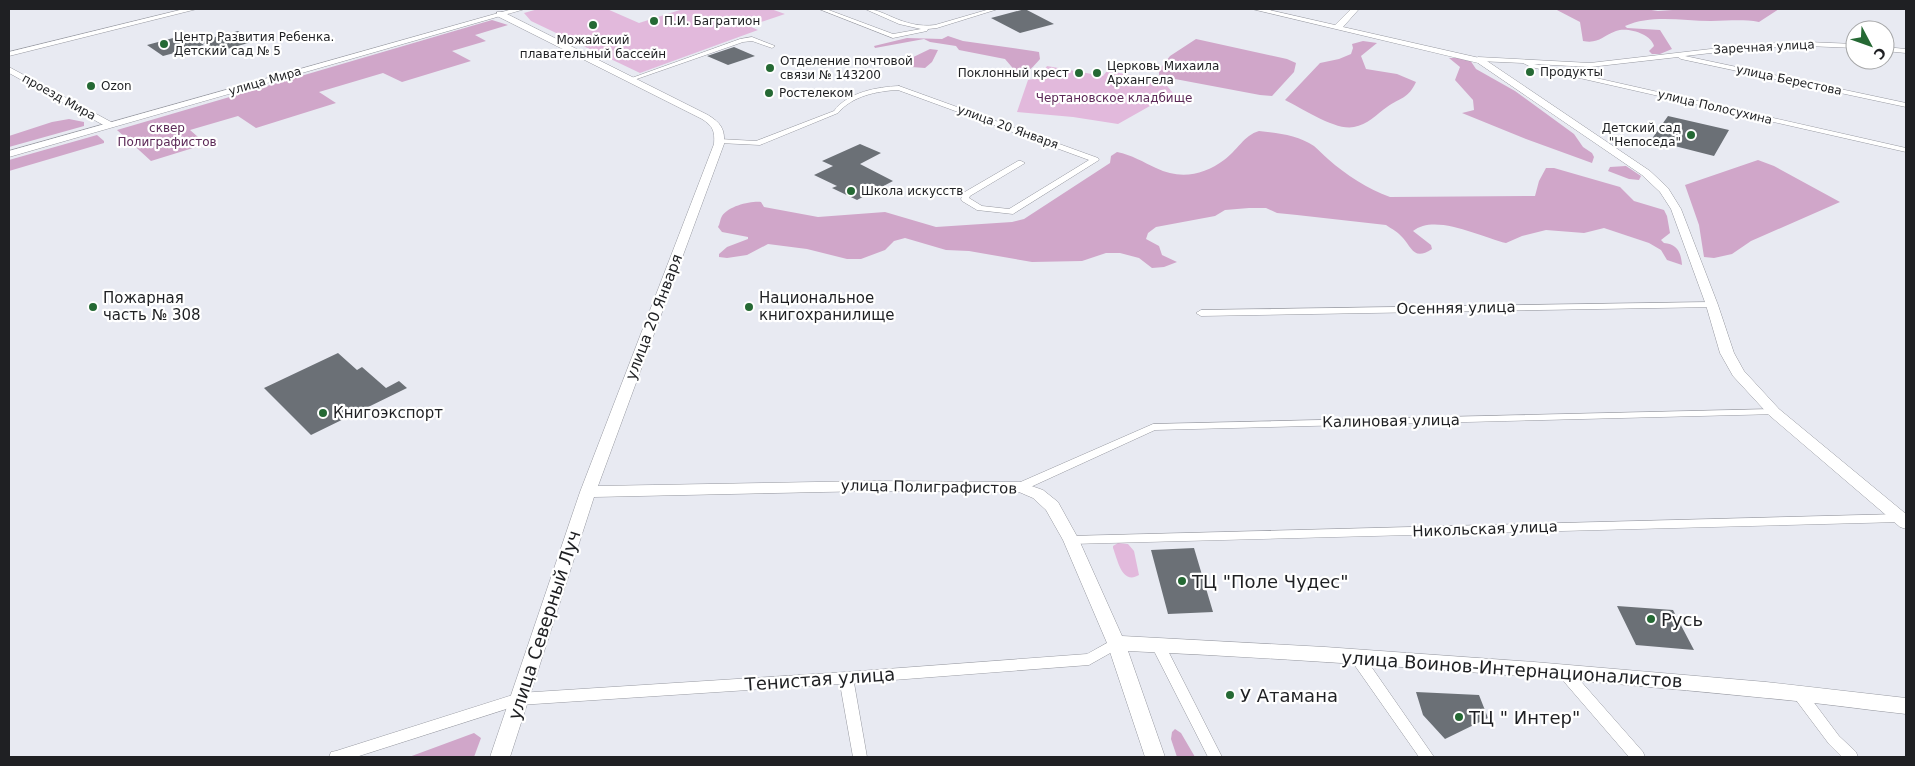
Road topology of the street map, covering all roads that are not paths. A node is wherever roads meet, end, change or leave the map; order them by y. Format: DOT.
graph roads {
  1 [pos="193,9"];
  2 [pos="521,9"];
  3 [pos="822,9"];
  4 [pos="848,9"];
  5 [pos="868,9"];
  6 [pos="996,9"];
  7 [pos="1256,9"];
  8 [pos="1355,9"];
  9 [pos="500,14"];
  10 [pos="834,14"];
  11 [pos="932,27"];
  12 [pos="1338,27"];
  13 [pos="772,46"];
  14 [pos="1845,46"];
  15 [pos="9,54"];
  16 [pos="1673,55"];
  17 [pos="1478,59"];
  18 [pos="1525,62"];
  19 [pos="9,70"];
  20 [pos="629,80"];
  21 [pos="1906,105"];
  22 [pos="110,125"];
  23 [pos="719,141"];
  24 [pos="1906,150"];
  25 [pos="9,154"];
  26 [pos="1021,163"];
  27 [pos="1712,305"];
  28 [pos="1201,313"];
  29 [pos="1774,412"];
  30 [pos="1020,487"];
  31 [pos="588,492"];
  32 [pos="1903,520"];
  33 [pos="1070,540"];
  34 [pos="1116,643"];
  35 [pos="1158,645"];
  36 [pos="1356,656"];
  37 [pos="1566,672"];
  38 [pos="846,678"];
  39 [pos="1798,692"];
  40 [pos="520,699"];
  41 [pos="1906,706"];
  42 [pos="336,757"];
  43 [pos="500,757"];
  44 [pos="860,757"];
  45 [pos="1155,757"];
  46 [pos="1215,757"];
  47 [pos="1427,757"];
  48 [pos="1638,757"];
  49 [pos="1851,757"];
  1 -- 15 [label="street"];
  2 -- 9 [label="main road, улица Мира"];
  3 -- 10 [label="street"];
  4 -- 10 [label="street"];
  5 -- 11 [label="street"];
  6 -- 11 [label="street"];
  7 -- 12 [label="street, улица Полосухина"];
  8 -- 12 [label="street"];
  9 -- 20 [label="street"];
  9 -- 22 [label="main road, улица Мира"];
  10 -- 11 [label="street"];
  12 -- 17 [label="street, улица Полосухина"];
  13 -- 20 [label="street"];
  14 -- 16 [label="street, Заречная улица"];
  16 -- 18 [label="street, улица Полосухина"];
  16 -- 21 [label="street, улица Берестова"];
  17 -- 18 [label="street, улица Полосухина"];
  17 -- 27 [label="street"];
  18 -- 24 [label="street, улица Полосухина"];
  19 -- 22 [label="street, проезд Мира"];
  20 -- 23 [label="street"];
  22 -- 25 [label="main road, улица Мира"];
  23 -- 26 [label="street, улица 20 Января"];
  23 -- 31 [label="street, улица 20 Января"];
  27 -- 28 [label="street, Осенняя улица"];
  27 -- 29 [label="street"];
  29 -- 30 [label="street, Калиновая улица"];
  29 -- 32 [label="street"];
  30 -- 31 [label="street, улица Полиграфистов"];
  30 -- 33 [label="street, улица Полиграфистов"];
  31 -- 40 [label="street, улица Северный Луч"];
  32 -- 33 [label="street, Никольская улица"];
  33 -- 34 [label="street, улица Полиграфистов"];
  34 -- 35 [label="street, улица Воинов-Интернационалистов"];
  34 -- 38 [label="street, Тенистая улица"];
  34 -- 45 [label="street, улица Полиграфистов"];
  35 -- 36 [label="street, улица Воинов-Интернационалистов"];
  35 -- 46 [label="street"];
  36 -- 37 [label="street, улица Воинов-Интернационалистов"];
  36 -- 47 [label="street"];
  37 -- 39 [label="street, улица Воинов-Интернационалистов"];
  37 -- 48 [label="street"];
  38 -- 40 [label="street, Тенистая улица"];
  38 -- 44 [label="street"];
  39 -- 41 [label="street, улица Воинов-Интернационалистов"];
  39 -- 49 [label="street"];
  40 -- 42 [label="street, Тенистая улица"];
  40 -- 43 [label="street, улица Северный Луч"];
}
